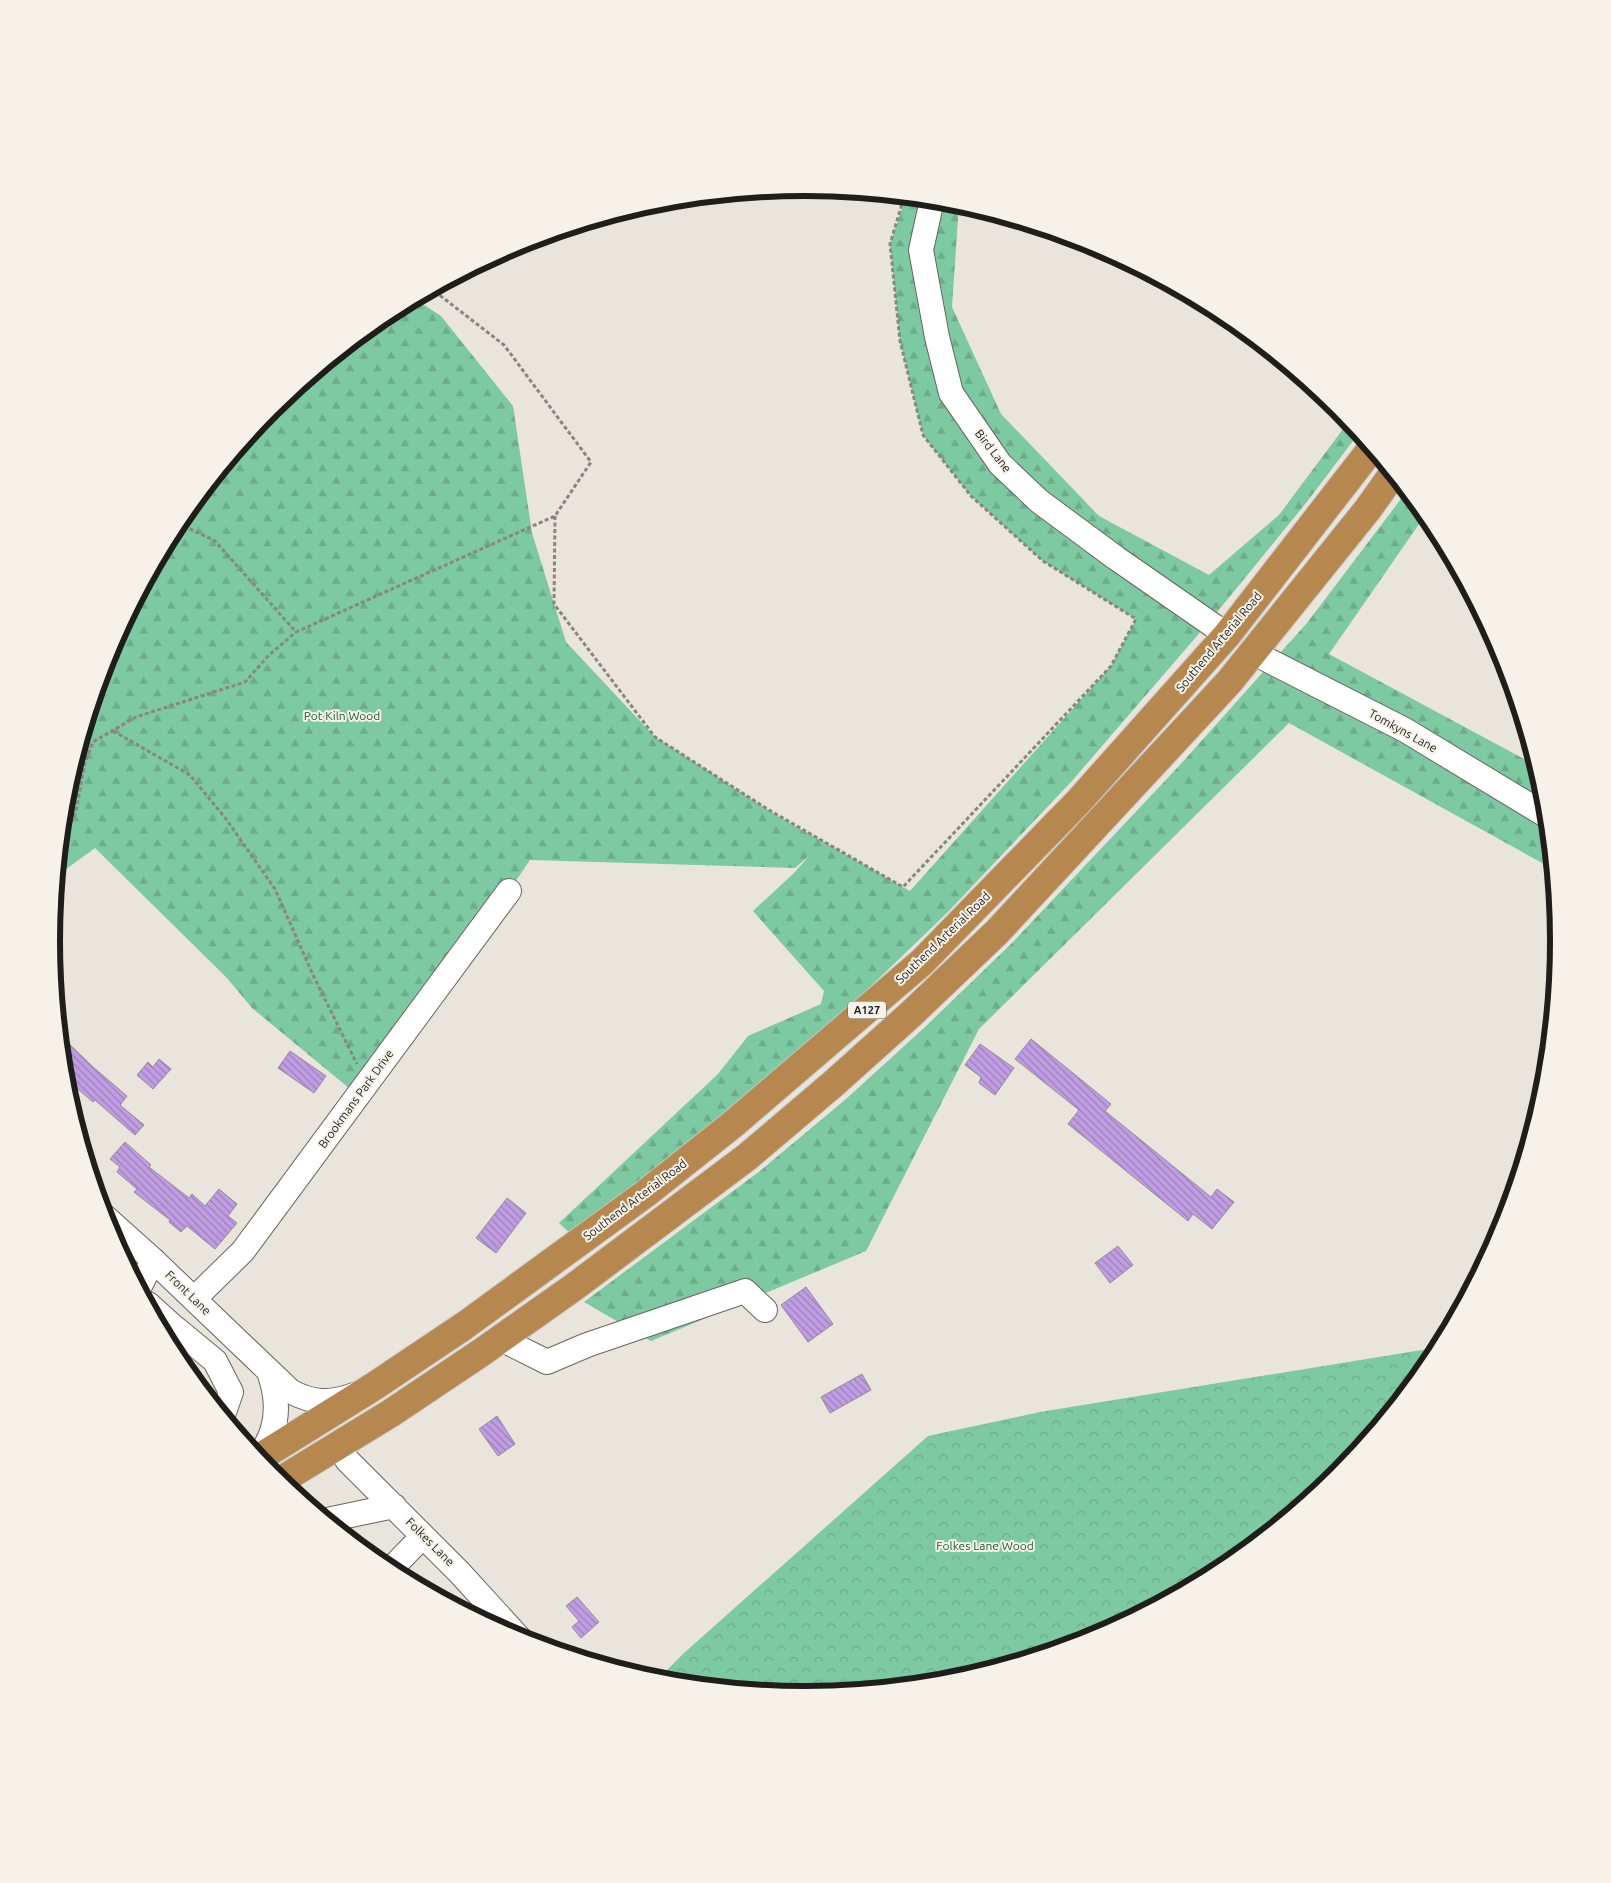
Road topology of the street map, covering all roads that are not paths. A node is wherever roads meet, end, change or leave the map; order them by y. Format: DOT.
graph roads {
  1 [pos="931,207"];
  2 [pos="1368,453"];
  3 [pos="1390,479"];
  4 [pos="1228,635"];
  5 [pos="1254,653"];
  6 [pos="1539,811"];
  7 [pos="509,891"];
  8 [pos="118,1228"];
  9 [pos="153,1260"];
  10 [pos="142,1281"];
  11 [pos="194,1299"];
  12 [pos="765,1310"];
  13 [pos="161,1316"];
  14 [pos="501,1339"];
  15 [pos="269,1372"];
  16 [pos="373,1387"];
  17 [pos="225,1409"];
  18 [pos="340,1445"];
  19 [pos="262,1452"];
  20 [pos="264,1454"];
  21 [pos="287,1477"];
  22 [pos="394,1506"];
  23 [pos="334,1518"];
  24 [pos="423,1536"];
  25 [pos="396,1564"];
  26 [pos="505,1623"];
  1 -- 4 [label="street, Bird Lane"];
  2 -- 4 [label="highway, Southend Arterial Road / A127"];
  3 -- 5 [label="highway, A127"];
  4 -- 16 [label="highway, Southend Arterial Road / A127"];
  5 -- 6 [label="street, Tomkyns Lane"];
  5 -- 14 [label="highway, A127"];
  7 -- 11 [label="street, Brookmans Park Drive"];
  8 -- 9 [label="street, Front Lane"];
  9 -- 10 [label="street"];
  9 -- 11 [label="street, Front Lane"];
  11 -- 15 [label="street, Front Lane"];
  12 -- 14 [label="street"];
  13 -- 17 [label="street"];
  14 -- 18 [label="highway, A127"];
  15 -- 16 [label="street, Front Lane"];
  15 -- 19 [label="street, Front Lane"];
  16 -- 20 [label="highway, Southend Arterial Road / A127"];
  18 -- 21 [label="highway, A127"];
  18 -- 22 [label="street, Folkes Lane"];
  22 -- 23 [label="street"];
  22 -- 24 [label="street, Folkes Lane"];
  24 -- 25 [label="street"];
  24 -- 26 [label="street, Folkes Lane"];
}
